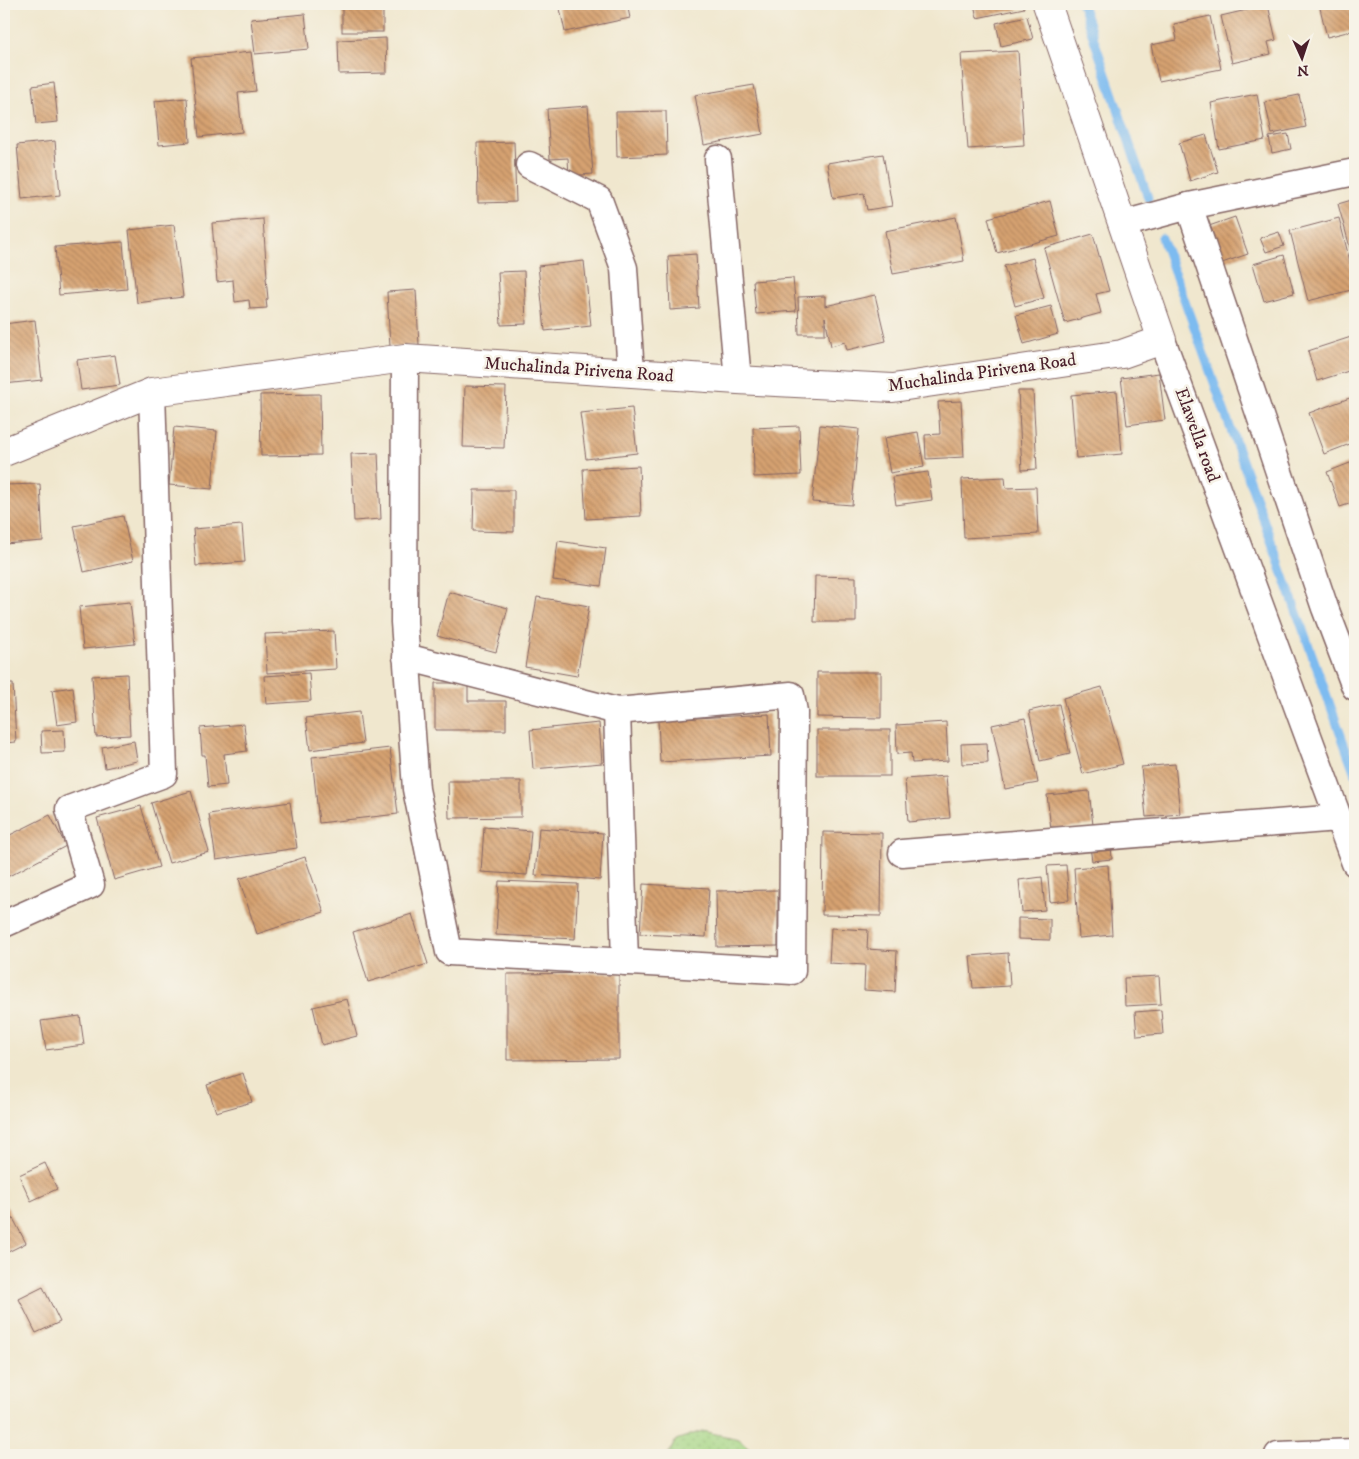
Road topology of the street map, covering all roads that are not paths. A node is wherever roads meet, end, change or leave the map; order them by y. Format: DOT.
graph roads {
  1 [pos="1047,4"];
  2 [pos="718,159"];
  3 [pos="529,165"];
  4 [pos="1355,172"];
  5 [pos="1189,206"];
  6 [pos="1123,224"];
  7 [pos="1162,340"];
  8 [pos="404,358"];
  9 [pos="631,373"];
  10 [pos="738,380"];
  11 [pos="152,392"];
  12 [pos="4,452"];
  13 [pos="406,657"];
  14 [pos="1355,687"];
  15 [pos="617,711"];
  16 [pos="1338,818"];
  17 [pos="902,853"];
  18 [pos="1355,862"];
  19 [pos="4,924"];
  20 [pos="625,962"];
  21 [pos="1355,1452"];
  22 [pos="1278,1455"];
  1 -- 6 [label="street, Elawella road"];
  2 -- 10 [label="street"];
  3 -- 9 [label="street"];
  4 -- 5 [label="street"];
  5 -- 6 [label="street"];
  5 -- 14 [label="street"];
  6 -- 7 [label="street, Elawella road"];
  7 -- 10 [label="street, Muchalinda Pirivena Road"];
  7 -- 16 [label="street, Elawella road"];
  8 -- 9 [label="street, Muchalinda Pirivena Road"];
  8 -- 11 [label="street, Muchalinda Pirivena Road"];
  8 -- 13 [label="street"];
  9 -- 10 [label="street, Muchalinda Pirivena Road"];
  11 -- 12 [label="street, Muchalinda Pirivena Road"];
  11 -- 19 [label="street"];
  13 -- 15 [label="street"];
  13 -- 20 [label="street"];
  15 -- 20 [label="street"];
  15 -- 20 [label="street"];
  16 -- 17 [label="street"];
  16 -- 18 [label="street, Elawella road"];
  21 -- 22 [label="street"];
}
